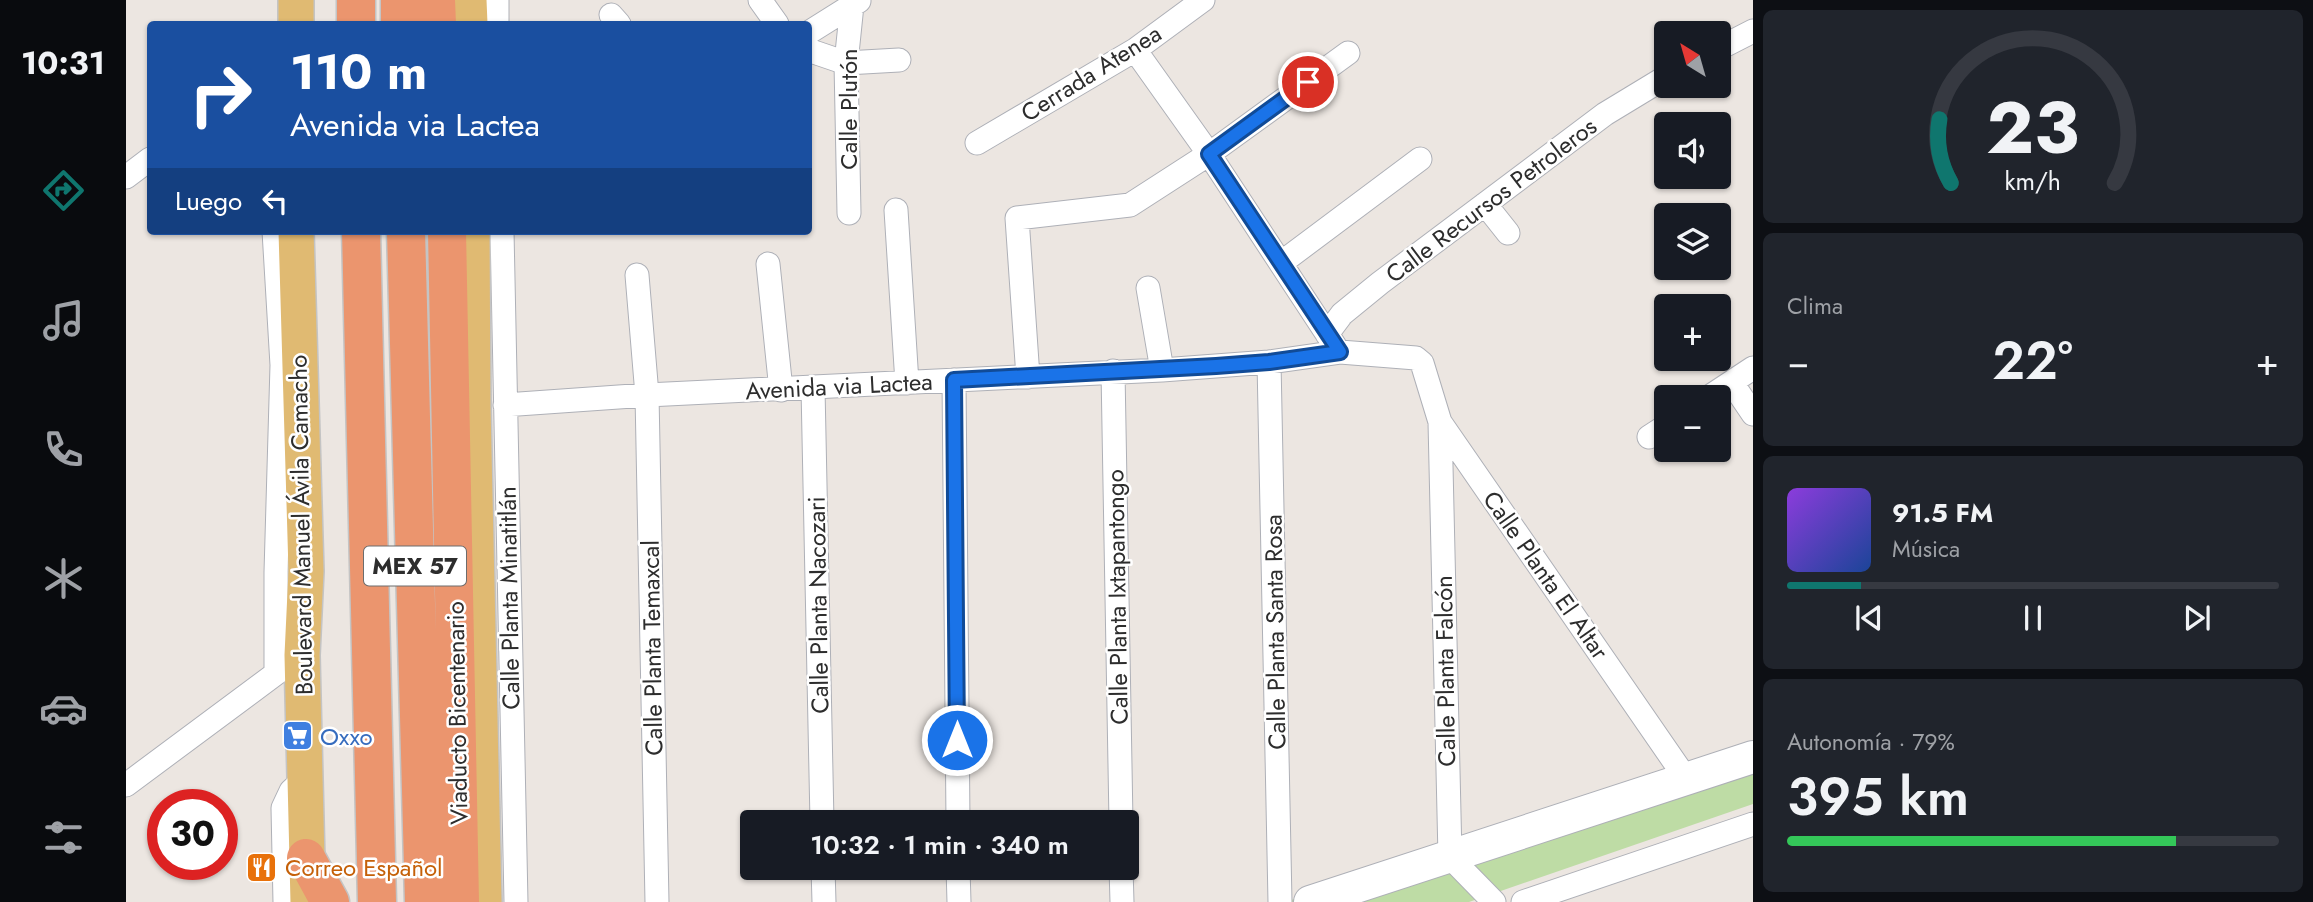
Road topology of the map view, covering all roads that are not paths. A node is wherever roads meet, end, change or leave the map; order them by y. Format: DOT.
graph roads {
  1 [pos="296,0"];
  2 [pos="356,0"];
  3 [pos="400,0"];
  4 [pos="436,0"];
  5 [pos="469,0"];
  6 [pos="497,0"];
  7 [pos="760,0"];
  8 [pos="1203,0"];
  9 [pos="856,3"];
  10 [pos="296,21"];
  11 [pos="356,21"];
  12 [pos="400,21"];
  13 [pos="437,21"];
  14 [pos="470,21"];
  15 [pos="497,21"];
  16 [pos="775,21"];
  17 [pos="812,30"];
  18 [pos="1753,31"];
  19 [pos="1731,42"];
  20 [pos="1135,50"];
  21 [pos="812,51"];
  22 [pos="1348,53"];
  23 [pos="898,60"];
  24 [pos="846,63"];
  25 [pos="1654,85"];
  26 [pos="977,143"];
  27 [pos="1209,154"];
  28 [pos="1420,159"];
  29 [pos="147,161"];
  30 [pos="126,177"];
  31 [pos="1485,204"];
  32 [pos="896,210"];
  33 [pos="849,212"];
  34 [pos="1508,233"];
  35 [pos="274,235"];
  36 [pos="296,235"];
  37 [pos="361,235"];
  38 [pos="406,235"];
  39 [pos="447,235"];
  40 [pos="473,235"];
  41 [pos="501,235"];
  42 [pos="1281,263"];
  43 [pos="768,264"];
  44 [pos="637,275"];
  45 [pos="1148,288"];
  46 [pos="488,295"];
  47 [pos="1333,343"];
  48 [pos="1269,362"];
  49 [pos="1422,363"];
  50 [pos="1753,368"];
  51 [pos="1162,370"];
  52 [pos="1114,371"];
  53 [pos="1028,377"];
  54 [pos="954,380"];
  55 [pos="907,383"];
  56 [pos="1732,383"];
  57 [pos="1729,385"];
  58 [pos="813,388"];
  59 [pos="781,390"];
  60 [pos="647,395"];
  61 [pos="506,405"];
  62 [pos="1753,414"];
  63 [pos="1440,422"];
  64 [pos="289,664"];
  65 [pos="1753,757"];
  66 [pos="304,779"];
  67 [pos="1687,780"];
  68 [pos="126,785"];
  69 [pos="822,810"];
  70 [pos="958,810"];
  71 [pos="1121,810"];
  72 [pos="1753,824"];
  73 [pos="1450,856"];
  74 [pos="306,858"];
  75 [pos="823,880"];
  76 [pos="958,880"];
  77 [pos="1121,880"];
  78 [pos="285,902"];
  79 [pos="308,902"];
  80 [pos="330,902"];
  81 [pos="377,902"];
  82 [pos="424,902"];
  83 [pos="460,902"];
  84 [pos="484,902"];
  85 [pos="516,902"];
  86 [pos="657,902"];
  87 [pos="824,902"];
  88 [pos="959,902"];
  89 [pos="1122,902"];
  90 [pos="1280,902"];
  91 [pos="1310,902"];
  92 [pos="1494,902"];
  93 [pos="1523,902"];
  1 -- 10 [label="main road"];
  2 -- 11 [label="highway"];
  3 -- 12 [label="highway"];
  4 -- 13 [label="highway"];
  5 -- 14 [label="main road"];
  6 -- 15 [label="street"];
  7 -- 16 [label="street"];
  8 -- 20 [label="street, Cerrada Atenea"];
  9 -- 17 [label="street"];
  9 -- 24 [label="street, Calle Plutón"];
  18 -- 19 [label="street"];
  20 -- 26 [label="street, Cerrada Atenea"];
  20 -- 27 [label="street"];
  21 -- 24 [label="street"];
  22 -- 27 [label="street"];
  23 -- 24 [label="street"];
  24 -- 33 [label="street, Calle Plutón"];
  25 -- 31 [label="street, Calle Recursos Petroleros"];
  27 -- 42 [label="street"];
  27 -- 53 [label="street"];
  28 -- 42 [label="street"];
  29 -- 30 [label="street"];
  31 -- 34 [label="street"];
  31 -- 47 [label="street, Calle Recursos Petroleros"];
  32 -- 55 [label="street"];
  35 -- 64 [label="street, Boulevard Manuel Ávila Camacho"];
  36 -- 64 [label="main road, Boulevard Manuel Ávila Camacho"];
  37 -- 81 [label="highway, MEX 57"];
  38 -- 82 [label="highway, MEX 57"];
  39 -- 83 [label="highway, Viaducto Bicentenario"];
  40 -- 46 [label="main road"];
  41 -- 46 [label="street, Calle Planta Minatitlán"];
  42 -- 47 [label="street"];
  43 -- 59 [label="street"];
  44 -- 60 [label="street, Calle Planta Temaxcal"];
  45 -- 51 [label="street"];
  46 -- 61 [label="street, Calle Planta Minatitlán"];
  46 -- 84 [label="main road"];
  47 -- 48 [label="street, Avenida via Lactea"];
  47 -- 49 [label="street, Avenida via Lactea"];
  48 -- 51 [label="street, Avenida via Lactea"];
  48 -- 90 [label="street, Calle Planta Santa Rosa"];
  49 -- 63 [label="street, Calle Planta El Altar"];
  50 -- 56 [label="street"];
  51 -- 52 [label="street, Avenida via Lactea"];
  52 -- 53 [label="street, Avenida via Lactea"];
  52 -- 71 [label="street, Calle Planta Ixtapantongo"];
  53 -- 54 [label="street, Avenida via Lactea"];
  54 -- 55 [label="street, Avenida via Lactea"];
  54 -- 70 [label="street"];
  55 -- 58 [label="street, Avenida via Lactea"];
  56 -- 57 [label="street"];
  56 -- 62 [label="street"];
  58 -- 59 [label="street, Avenida via Lactea"];
  58 -- 69 [label="street, Calle Planta Nacozari"];
  59 -- 60 [label="street, Avenida via Lactea"];
  60 -- 61 [label="street, Avenida via Lactea"];
  60 -- 86 [label="street, Calle Planta Temaxcal"];
  61 -- 85 [label="street, Calle Planta Minatitlán"];
  63 -- 67 [label="street, Calle Planta El Altar"];
  63 -- 73 [label="street, Calle Planta Falcón"];
  64 -- 66 [label="main road, Boulevard Manuel Ávila Camacho"];
  64 -- 68 [label="street"];
  65 -- 67 [label="main road"];
  66 -- 74 [label="main road, Boulevard Manuel Ávila Camacho"];
  66 -- 78 [label="street"];
  67 -- 73 [label="main road"];
  72 -- 93 [label="street"];
  73 -- 91 [label="main road"];
  73 -- 92 [label="street"];
  74 -- 79 [label="main road, Boulevard Manuel Ávila Camacho"];
  74 -- 80 [label="highway"];
  75 -- 87 [label="street"];
  76 -- 88 [label="street"];
  77 -- 89 [label="street"];
}
